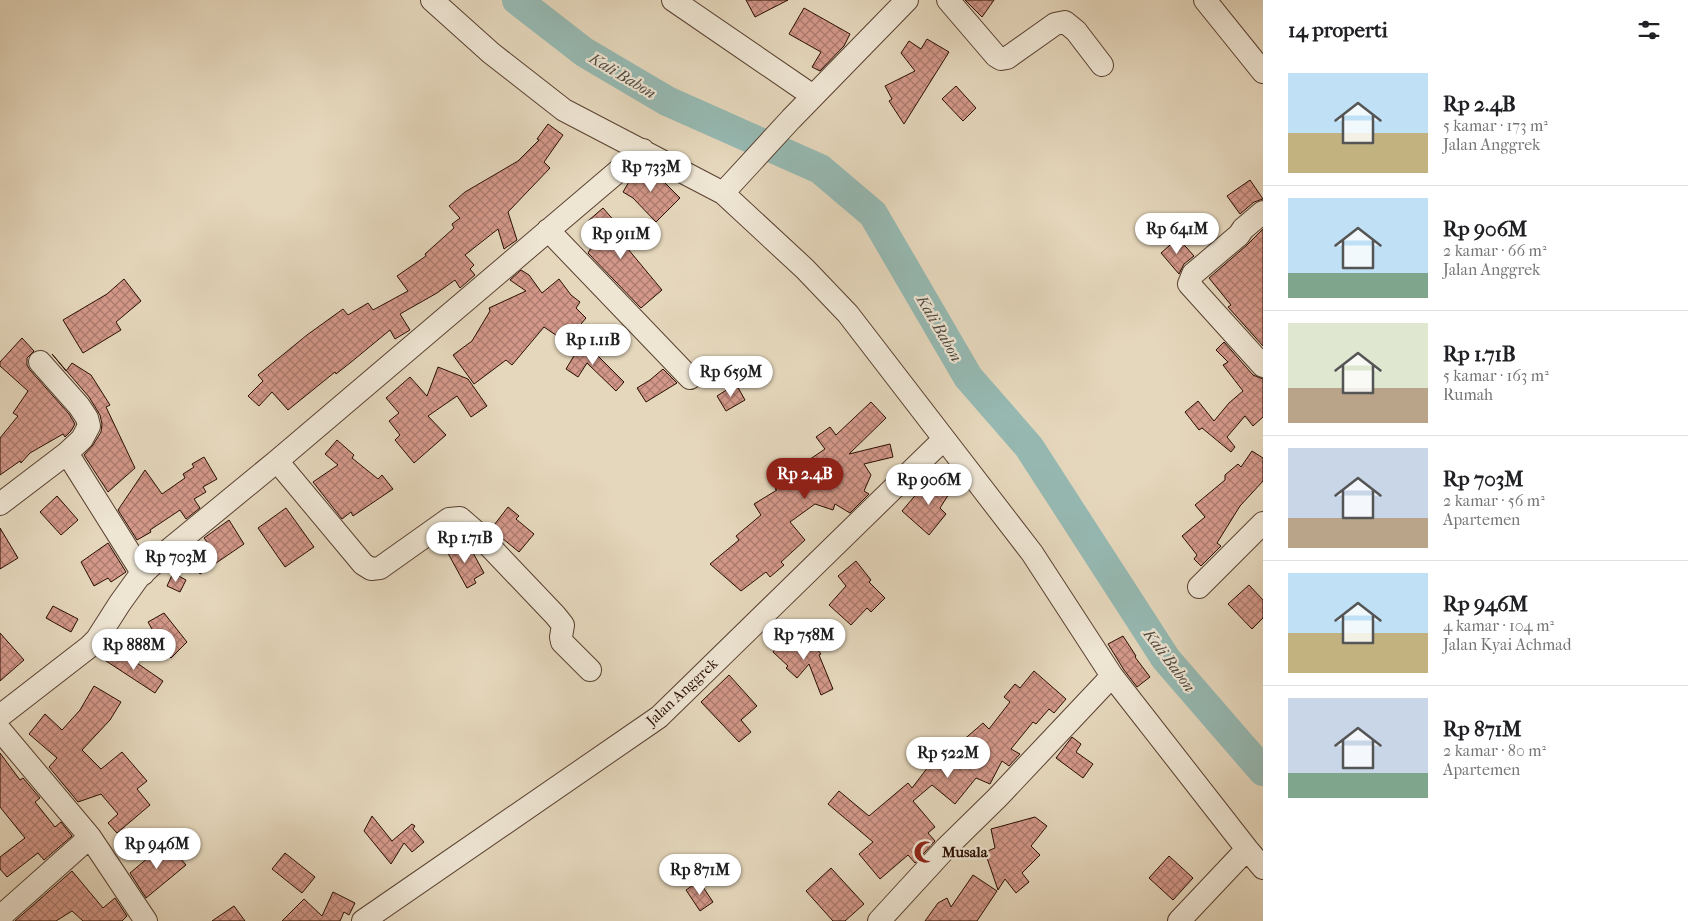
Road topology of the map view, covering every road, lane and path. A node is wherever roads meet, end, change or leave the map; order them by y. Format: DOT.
graph roads {
  1 [pos="432,0"];
  2 [pos="673,0"];
  3 [pos="908,0"];
  4 [pos="948,0"];
  5 [pos="1205,0"];
  6 [pos="1102,65"];
  7 [pos="1263,72"];
  8 [pos="813,96"];
  9 [pos="643,150"];
  10 [pos="728,187"];
  11 [pos="1263,212"];
  12 [pos="548,230"];
  13 [pos="40,362"];
  14 [pos="1263,366"];
  15 [pos="690,378"];
  16 [pos="944,439"];
  17 [pos="67,453"];
  18 [pos="277,461"];
  19 [pos="0,504"];
  20 [pos="1263,523"];
  21 [pos="142,574"];
  22 [pos="1199,587"];
  23 [pos="590,670"];
  24 [pos="1112,676"];
  25 [pos="0,716"];
  26 [pos="0,730"];
  27 [pos="90,837"];
  28 [pos="1246,849"];
  29 [pos="1263,868"];
  30 [pos="0,917"];
  31 [pos="142,920"];
  32 [pos="363,921"];
  33 [pos="879,921"];
  34 [pos="1179,921"];
  1 -- 9 [label="street"];
  2 -- 8 [label="street"];
  3 -- 8 [label="street"];
  4 -- 6 [label="street"];
  5 -- 7 [label="street"];
  8 -- 10 [label="street"];
  9 -- 10 [label="street"];
  9 -- 12 [label="street"];
  10 -- 16 [label="street"];
  11 -- 14 [label="street"];
  12 -- 15 [label="street"];
  12 -- 18 [label="street"];
  13 -- 17 [label="street"];
  16 -- 24 [label="street"];
  16 -- 32 [label="street, Jalan Anggrek"];
  17 -- 19 [label="street"];
  17 -- 21 [label="street"];
  18 -- 21 [label="street"];
  18 -- 23 [label="street"];
  20 -- 22 [label="street"];
  21 -- 25 [label="street"];
  24 -- 28 [label="street"];
  24 -- 33 [label="street"];
  26 -- 27 [label="street"];
  27 -- 30 [label="street"];
  27 -- 31 [label="street"];
  28 -- 29 [label="street"];
  28 -- 34 [label="street"];
}
